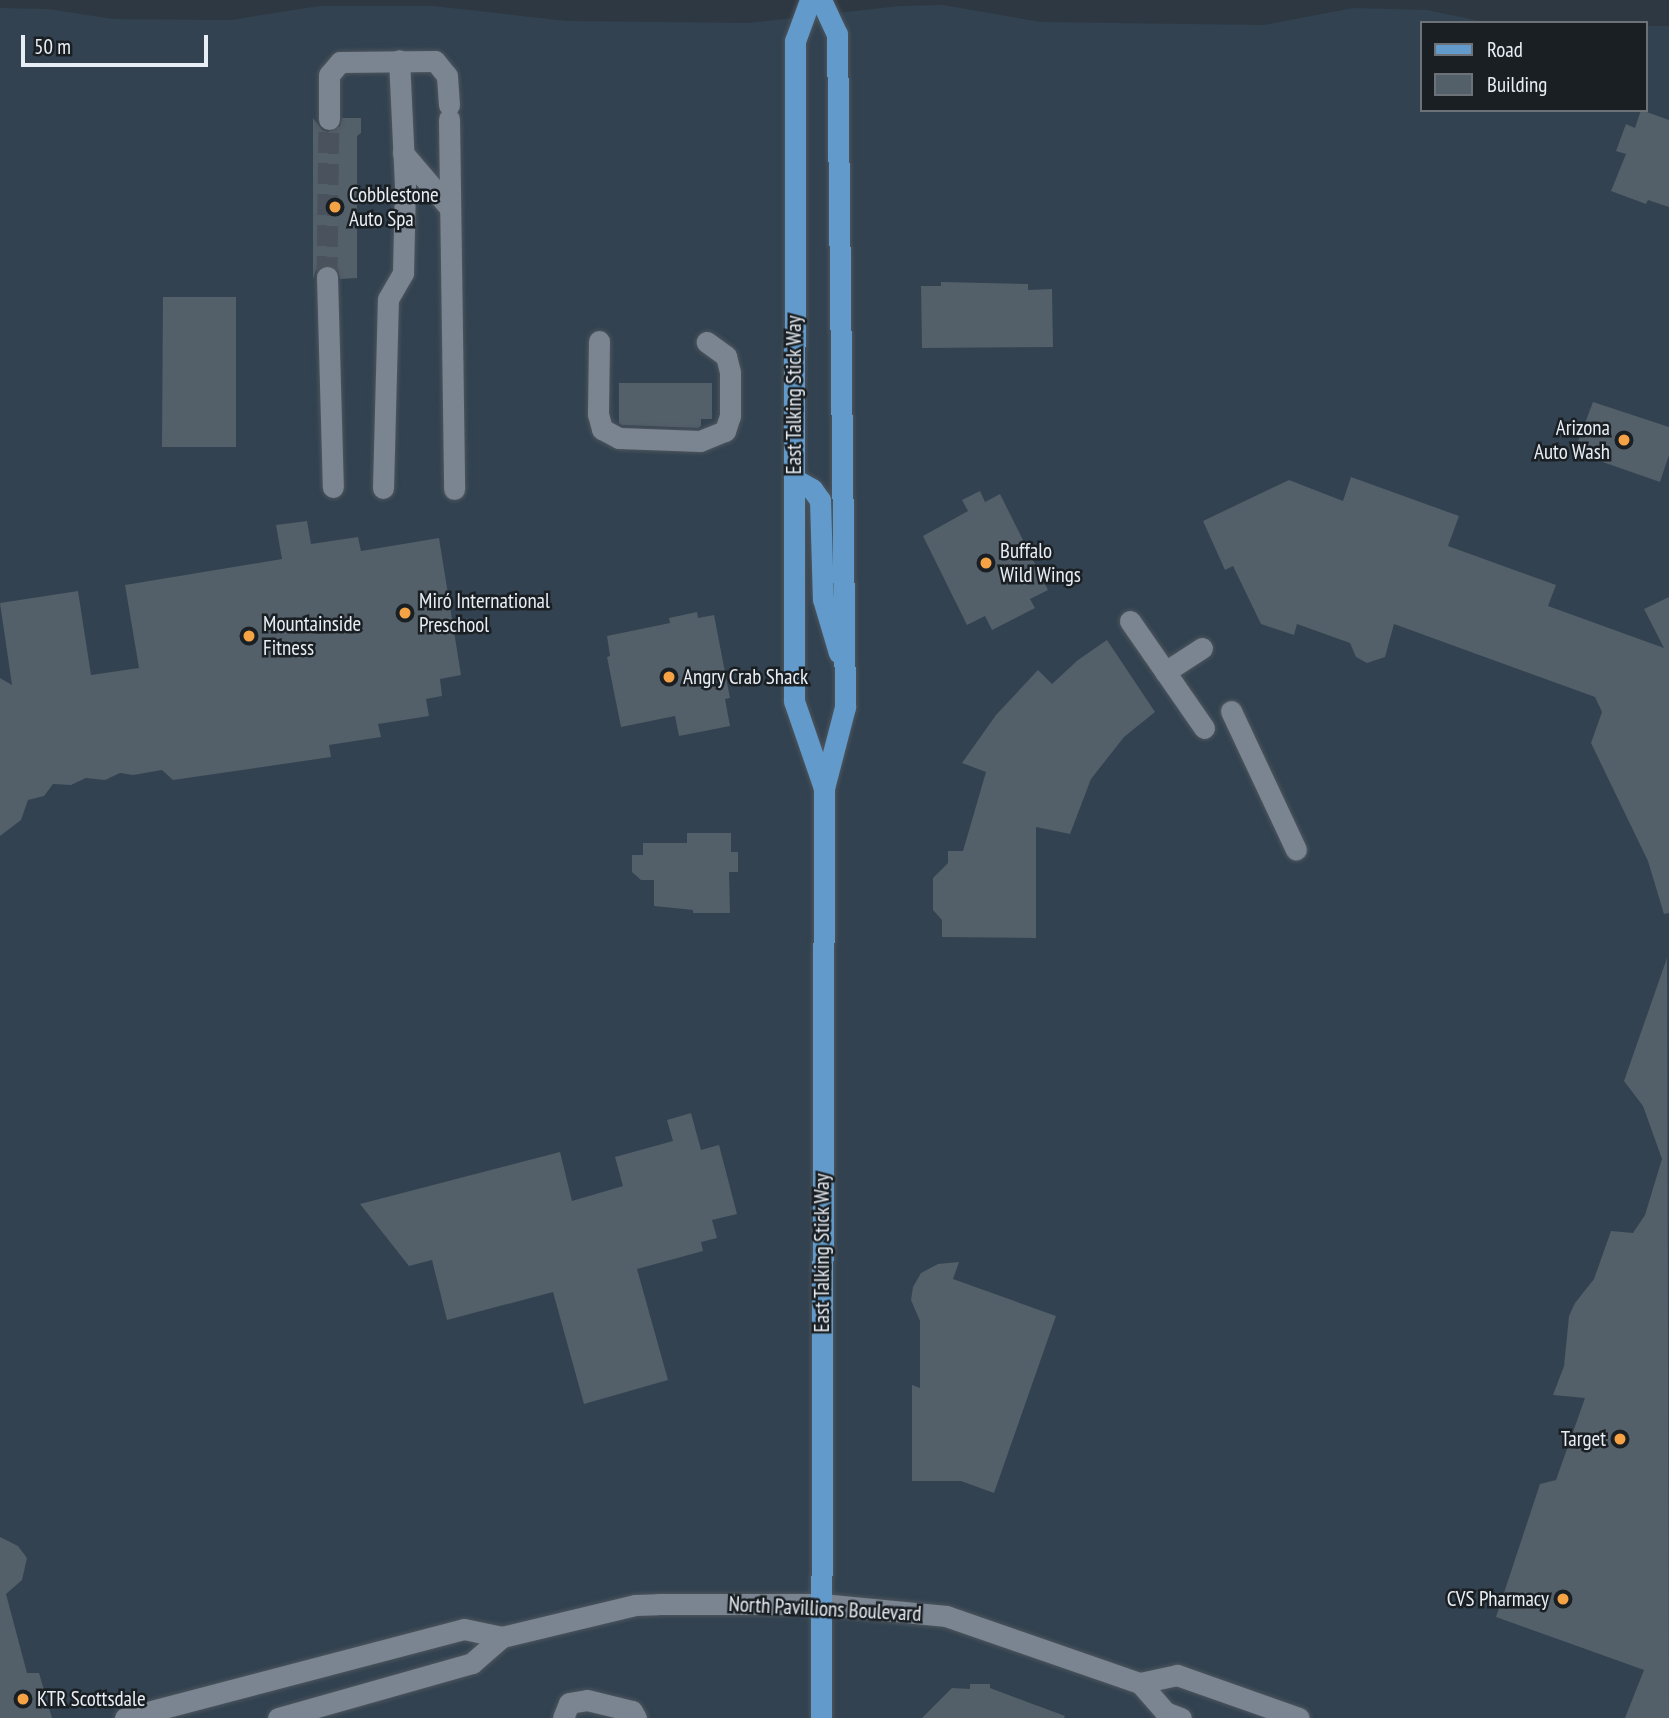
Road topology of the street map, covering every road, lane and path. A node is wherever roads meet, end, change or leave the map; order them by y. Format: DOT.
graph roads {
  1 [pos="810,0"];
  2 [pos="821,0"];
  3 [pos="399,60"];
  4 [pos="329,119"];
  5 [pos="402,153"];
  6 [pos="449,207"];
  7 [pos="327,277"];
  8 [pos="599,341"];
  9 [pos="707,342"];
  10 [pos="794,478"];
  11 [pos="333,487"];
  12 [pos="383,488"];
  13 [pos="454,489"];
  14 [pos="1130,621"];
  15 [pos="1202,648"];
  16 [pos="844,668"];
  17 [pos="1165,672"];
  18 [pos="1231,711"];
  19 [pos="1204,728"];
  20 [pos="824,788"];
  21 [pos="1296,850"];
  22 [pos="821,1604"];
  23 [pos="502,1637"];
  24 [pos="1140,1683"];
  25 [pos="125,1718"];
  26 [pos="278,1718"];
  27 [pos="563,1718"];
  28 [pos="636,1718"];
  29 [pos="821,1718"];
  30 [pos="1181,1718"];
  31 [pos="1299,1718"];
  1 -- 10 [label="main road, East Talking Stick Way"];
  2 -- 16 [label="main road, East Talking Stick Way"];
  3 -- 4 [label="street"];
  3 -- 5 [label="street"];
  3 -- 6 [label="street"];
  5 -- 6 [label="street"];
  5 -- 12 [label="street"];
  6 -- 13 [label="street"];
  7 -- 11 [label="street"];
  8 -- 9 [label="street"];
  10 -- 16 [label="main road"];
  10 -- 20 [label="main road, East Talking Stick Way"];
  14 -- 17 [label="street"];
  15 -- 17 [label="street"];
  16 -- 20 [label="main road, East Talking Stick Way"];
  17 -- 19 [label="street"];
  18 -- 21 [label="street"];
  20 -- 22 [label="main road, East Talking Stick Way"];
  22 -- 23 [label="street, North Pavillions Boulevard"];
  22 -- 24 [label="street, North Pavillions Boulevard"];
  22 -- 29 [label="main road, East Talking Stick Way"];
  23 -- 25 [label="street, North Pavillions Boulevard"];
  23 -- 26 [label="street, North Pavillions Boulevard"];
  24 -- 30 [label="street"];
  24 -- 31 [label="street"];
  27 -- 28 [label="street"];
}
